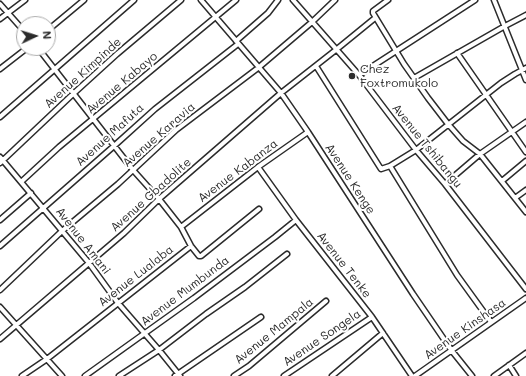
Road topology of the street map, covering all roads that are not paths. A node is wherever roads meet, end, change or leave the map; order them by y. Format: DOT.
graph roads {
  1 [pos="25,0"];
  2 [pos="84,0"];
  3 [pos="134,0"];
  4 [pos="181,0"];
  5 [pos="201,0"];
  6 [pos="236,0"];
  7 [pos="278,0"];
  8 [pos="293,0"];
  9 [pos="335,0"];
  10 [pos="388,0"];
  11 [pos="475,0"];
  12 [pos="494,0"];
  13 [pos="382,2"];
  14 [pos="0,4"];
  15 [pos="8,14"];
  16 [pos="526,15"];
  17 [pos="217,17"];
  18 [pos="375,18"];
  19 [pos="0,19"];
  20 [pos="16,22"];
  21 [pos="312,22"];
  22 [pos="56,23"];
  23 [pos="505,26"];
  24 [pos="237,43"];
  25 [pos="337,49"];
  26 [pos="395,50"];
  27 [pos="457,53"];
  28 [pos="17,56"];
  29 [pos="44,56"];
  30 [pos="316,66"];
  31 [pos="258,68"];
  32 [pos="0,69"];
  33 [pos="54,69"];
  34 [pos="524,69"];
  35 [pos="359,75"];
  36 [pos="414,78"];
  37 [pos="526,80"];
  38 [pos="281,93"];
  39 [pos="73,94"];
  40 [pos="486,96"];
  41 [pos="0,117"];
  42 [pos="93,119"];
  43 [pos="526,122"];
  44 [pos="448,124"];
  45 [pos="308,132"];
  46 [pos="511,132"];
  47 [pos="114,146"];
  48 [pos="416,150"];
  49 [pos="526,152"];
  50 [pos="480,154"];
  51 [pos="1,160"];
  52 [pos="526,161"];
  53 [pos="390,166"];
  54 [pos="258,167"];
  55 [pos="133,170"];
  56 [pos="502,181"];
  57 [pos="21,182"];
  58 [pos="445,184"];
  59 [pos="526,190"];
  60 [pos="30,193"];
  61 [pos="515,198"];
  62 [pos="159,199"];
  63 [pos="44,208"];
  64 [pos="259,209"];
  65 [pos="526,212"];
  66 [pos="0,220"];
  67 [pos="296,220"];
  68 [pos="181,228"];
  69 [pos="62,231"];
  70 [pos="0,246"];
  71 [pos="191,246"];
  72 [pos="287,254"];
  73 [pos="89,263"];
  74 [pos="0,290"];
  75 [pos="526,290"];
  76 [pos="526,298"];
  77 [pos="326,301"];
  78 [pos="118,303"];
  79 [pos="0,307"];
  80 [pos="260,317"];
  81 [pos="372,317"];
  82 [pos="491,322"];
  83 [pos="17,325"];
  84 [pos="145,333"];
  85 [pos="384,333"];
  86 [pos="0,338"];
  87 [pos="159,350"];
  88 [pos="452,351"];
  89 [pos="526,353"];
  90 [pos="47,358"];
  91 [pos="509,365"];
  92 [pos="178,375"];
  93 [pos="22,376"];
  94 [pos="62,376"];
  95 [pos="85,376"];
  96 [pos="119,376"];
  97 [pos="234,376"];
  98 [pos="284,376"];
  99 [pos="332,376"];
  100 [pos="412,376"];
  101 [pos="415,376"];
  102 [pos="472,376"];
  103 [pos="494,376"];
  104 [pos="516,376"];
  1 -- 15 [label="street"];
  2 -- 22 [label="street"];
  3 -- 33 [label="street"];
  4 -- 39 [label="street, Avenue Kimpinde"];
  5 -- 17 [label="street, Avenue Kenge"];
  6 -- 17 [label="street, Avenue Kabayo"];
  7 -- 24 [label="street"];
  8 -- 21 [label="street, Avenue Tshibangu"];
  9 -- 21 [label="street, Avenue Karavia"];
  10 -- 13 [label="street"];
  11 -- 26 [label="street"];
  12 -- 23 [label="street"];
  13 -- 18 [label="street"];
  14 -- 15 [label="street"];
  15 -- 19 [label="street"];
  15 -- 20 [label="street"];
  16 -- 23 [label="street"];
  17 -- 24 [label="street, Avenue Kenge"];
  17 -- 42 [label="street, Avenue Kabayo"];
  18 -- 25 [label="street, Avenue Gbadolite"];
  18 -- 26 [label="street"];
  21 -- 25 [label="street, Avenue Tshibangu"];
  21 -- 31 [label="street, Avenue Karavia"];
  23 -- 27 [label="street"];
  23 -- 34 [label="street"];
  24 -- 31 [label="street, Avenue Kenge"];
  24 -- 47 [label="street, Avenue Mafuta"];
  25 -- 30 [label="street, Avenue Gbadolite"];
  25 -- 35 [label="street, Avenue Tshibangu"];
  26 -- 35 [label="street"];
  26 -- 36 [label="street"];
  27 -- 36 [label="street"];
  27 -- 40 [label="street"];
  28 -- 32 [label="street"];
  29 -- 33 [label="street"];
  30 -- 38 [label="street, Avenue Gbadolite"];
  30 -- 53 [label="street"];
  31 -- 38 [label="street, Avenue Kenge"];
  31 -- 55 [label="street, Avenue Karavia"];
  33 -- 39 [label="street"];
  33 -- 41 [label="street"];
  34 -- 37 [label="street"];
  34 -- 40 [label="street"];
  35 -- 48 [label="street, Avenue Tshibangu"];
  36 -- 44 [label="street"];
  38 -- 45 [label="street, Avenue Kenge"];
  38 -- 62 [label="street, Avenue Gbadolite"];
  39 -- 42 [label="street"];
  39 -- 51 [label="street, Avenue Kimpinde"];
  40 -- 44 [label="street"];
  40 -- 46 [label="street"];
  42 -- 47 [label="street"];
  42 -- 57 [label="street, Avenue Kabayo"];
  43 -- 46 [label="street"];
  44 -- 48 [label="street"];
  44 -- 50 [label="street"];
  45 -- 54 [label="street, Avenue Kabanza"];
  45 -- 88 [label="street, Avenue Kenge"];
  46 -- 49 [label="street"];
  46 -- 50 [label="street"];
  47 -- 55 [label="street"];
  47 -- 63 [label="street, Avenue Mafuta"];
  48 -- 53 [label="street"];
  48 -- 58 [label="street, Avenue Tshibangu"];
  50 -- 56 [label="street"];
  50 -- 58 [label="street"];
  51 -- 57 [label="street, Avenue Amani"];
  52 -- 56 [label="street"];
  53 -- 82 [label="street"];
  54 -- 67 [label="street, Avenue Tenke"];
  54 -- 68 [label="street, Avenue Kabanza"];
  55 -- 62 [label="street"];
  55 -- 69 [label="street, Avenue Karavia"];
  56 -- 61 [label="street"];
  57 -- 60 [label="street, Avenue Amani"];
  58 -- 75 [label="street, Avenue Tshibangu"];
  59 -- 61 [label="street"];
  60 -- 63 [label="street, Avenue Amani"];
  60 -- 66 [label="street"];
  61 -- 65 [label="street"];
  62 -- 68 [label="street"];
  62 -- 73 [label="street, Avenue Gbadolite"];
  63 -- 69 [label="street, Avenue Amani"];
  63 -- 70 [label="street, Avenue Mafuta"];
  64 -- 71 [label="street, Avenue Lualaba"];
  67 -- 81 [label="street, Avenue Tenke"];
  67 -- 84 [label="street, Avenue Mumbunda"];
  68 -- 71 [label="street"];
  69 -- 73 [label="street, Avenue Amani"];
  69 -- 74 [label="street, Avenue Karavia"];
  71 -- 78 [label="street, Avenue Lualaba"];
  72 -- 87 [label="street"];
  73 -- 78 [label="street, Avenue Amani"];
  73 -- 83 [label="street, Avenue Gbadolite"];
  76 -- 82 [label="street, Avenue Kinshasa"];
  77 -- 97 [label="street, Avenue Mampala"];
  78 -- 84 [label="street, Avenue Amani"];
  78 -- 90 [label="street, Avenue Lualaba"];
  79 -- 83 [label="street"];
  80 -- 92 [label="street"];
  81 -- 85 [label="street, Avenue Tenke"];
  81 -- 98 [label="street, Avenue Songela"];
  82 -- 88 [label="street, Avenue Kinshasa"];
  83 -- 86 [label="street, Avenue Gbadolite"];
  83 -- 90 [label="street"];
  84 -- 87 [label="street, Avenue Amani"];
  84 -- 95 [label="street, Avenue Mumbunda"];
  85 -- 99 [label="street"];
  85 -- 100 [label="street, Avenue Tenke"];
  87 -- 92 [label="street, Avenue Amani"];
  87 -- 96 [label="street"];
  88 -- 101 [label="street, Avenue Kinshasa"];
  88 -- 102 [label="street, Avenue Kenge"];
  89 -- 91 [label="street"];
  90 -- 93 [label="street, Avenue Lualaba"];
  90 -- 94 [label="street"];
  91 -- 103 [label="street"];
  91 -- 104 [label="street"];
}
